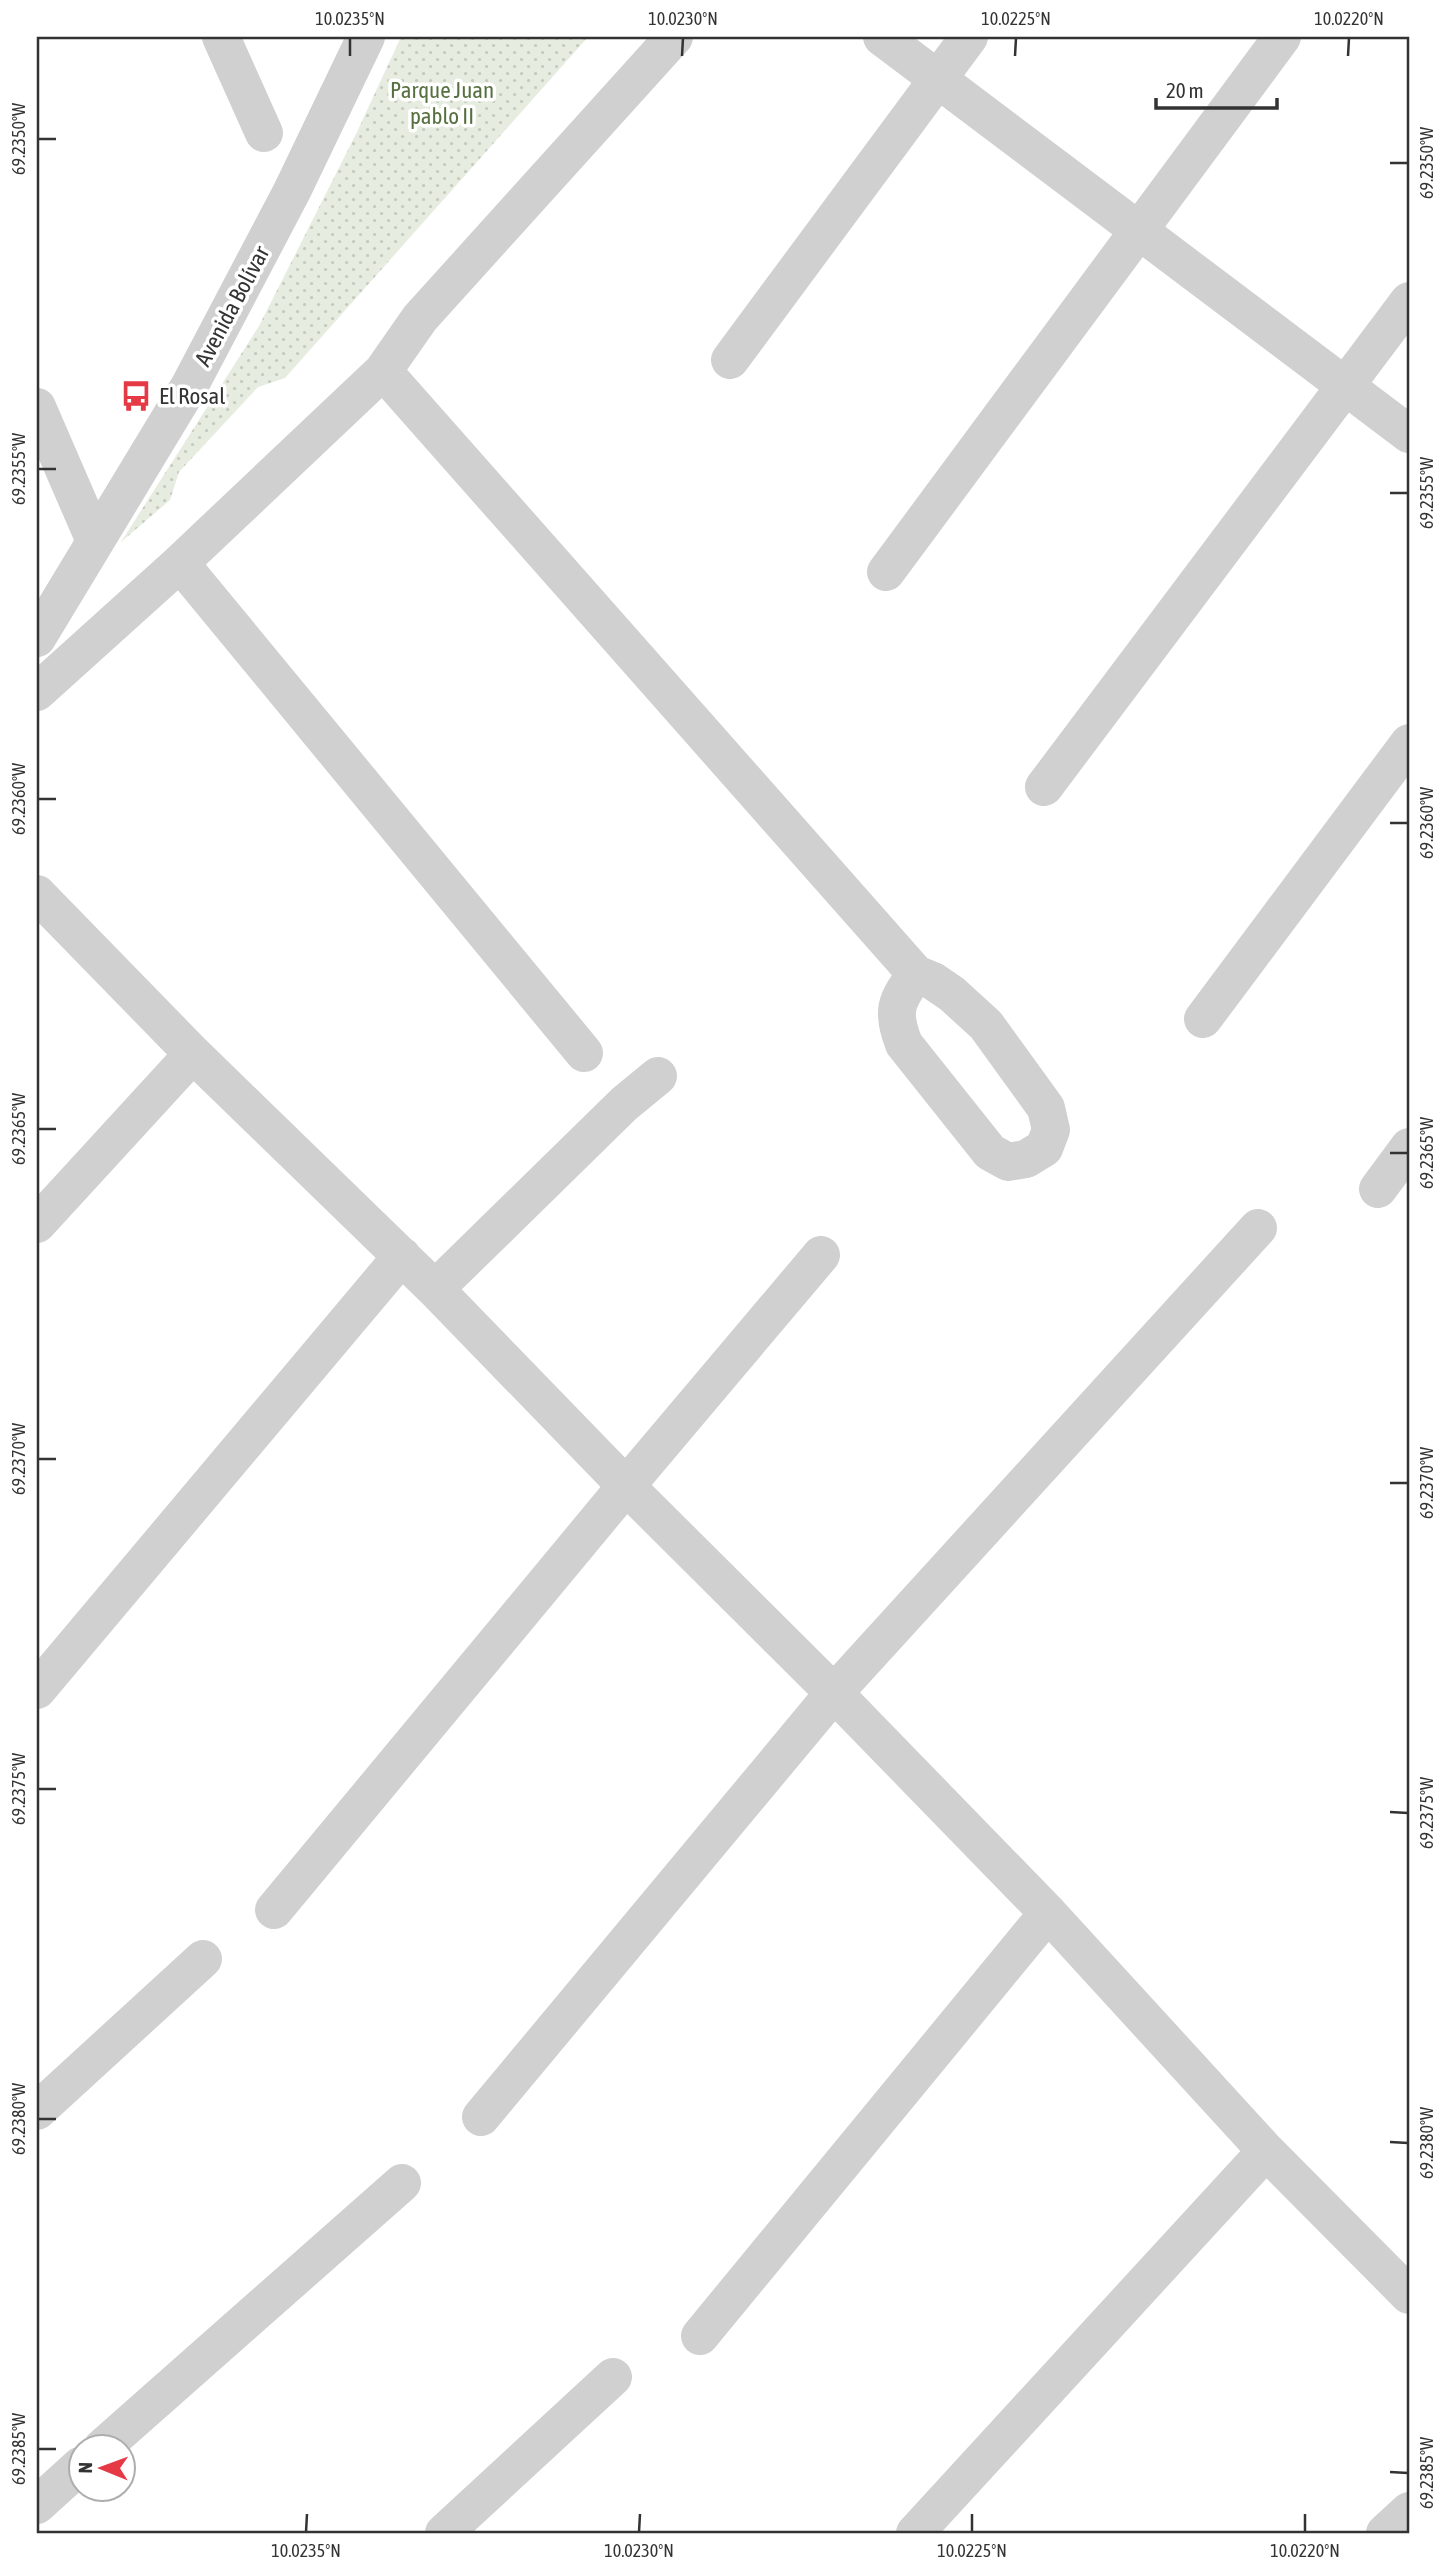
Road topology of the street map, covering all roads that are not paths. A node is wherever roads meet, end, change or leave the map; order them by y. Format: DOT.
graph roads {
  1 [pos="221,37"];
  2 [pos="366,37"];
  3 [pos="674,37"];
  4 [pos="882,37"];
  5 [pos="969,37"];
  6 [pos="1282,37"];
  7 [pos="937,80"];
  8 [pos="264,133"];
  9 [pos="1138,230"];
  10 [pos="1409,301"];
  11 [pos="730,360"];
  12 [pos="383,371"];
  13 [pos="1346,386"];
  14 [pos="37,407"];
  15 [pos="1409,434"];
  16 [pos="95,541"];
  17 [pos="180,563"];
  18 [pos="886,572"];
  19 [pos="37,638"];
  20 [pos="37,692"];
  21 [pos="1409,743"];
  22 [pos="1044,787"];
  23 [pos="37,894"];
  24 [pos="916,974"];
  25 [pos="1203,1019"];
  26 [pos="584,1053"];
  27 [pos="193,1054"];
  28 [pos="658,1076"];
  29 [pos="1409,1147"];
  30 [pos="1378,1189"];
  31 [pos="37,1224"];
  32 [pos="1258,1228"];
  33 [pos="821,1255"];
  34 [pos="402,1256"];
  35 [pos="435,1289"];
  36 [pos="626,1486"];
  37 [pos="37,1690"];
  38 [pos="834,1693"];
  39 [pos="274,1910"];
  40 [pos="1048,1913"];
  41 [pos="203,1959"];
  42 [pos="37,2111"];
  43 [pos="481,2117"];
  44 [pos="1266,2151"];
  45 [pos="402,2183"];
  46 [pos="1409,2295"];
  47 [pos="700,2336"];
  48 [pos="613,2377"];
  49 [pos="118,2434"];
  50 [pos="66,2479"];
  51 [pos="37,2505"];
  52 [pos="1409,2511"];
  53 [pos="444,2533"];
  54 [pos="915,2533"];
  55 [pos="1385,2533"];
  1 -- 8 [label="street"];
  2 -- 16 [label="street, Avenida Bolívar"];
  3 -- 12 [label="street"];
  4 -- 7 [label="street"];
  5 -- 7 [label="street"];
  6 -- 9 [label="street"];
  7 -- 9 [label="street"];
  7 -- 11 [label="street"];
  9 -- 13 [label="street"];
  9 -- 18 [label="street"];
  10 -- 13 [label="street"];
  12 -- 17 [label="street"];
  12 -- 24 [label="street"];
  13 -- 15 [label="street"];
  13 -- 22 [label="street"];
  14 -- 16 [label="street"];
  16 -- 19 [label="street, Avenida Bolívar"];
  17 -- 20 [label="street"];
  17 -- 26 [label="street"];
  21 -- 25 [label="street"];
  23 -- 27 [label="street"];
  24 -- 24 [label="street"];
  27 -- 31 [label="street"];
  27 -- 34 [label="street"];
  28 -- 35 [label="street"];
  29 -- 30 [label="street"];
  32 -- 38 [label="street"];
  33 -- 36 [label="street"];
  34 -- 35 [label="street"];
  34 -- 37 [label="street"];
  35 -- 36 [label="street"];
  36 -- 38 [label="street"];
  36 -- 39 [label="street"];
  38 -- 40 [label="street"];
  38 -- 43 [label="street"];
  40 -- 44 [label="street"];
  40 -- 47 [label="street"];
  41 -- 42 [label="street"];
  44 -- 46 [label="street"];
  44 -- 54 [label="street"];
  45 -- 49 [label="street"];
  48 -- 53 [label="street"];
  50 -- 51 [label="street"];
  52 -- 55 [label="street"];
}
